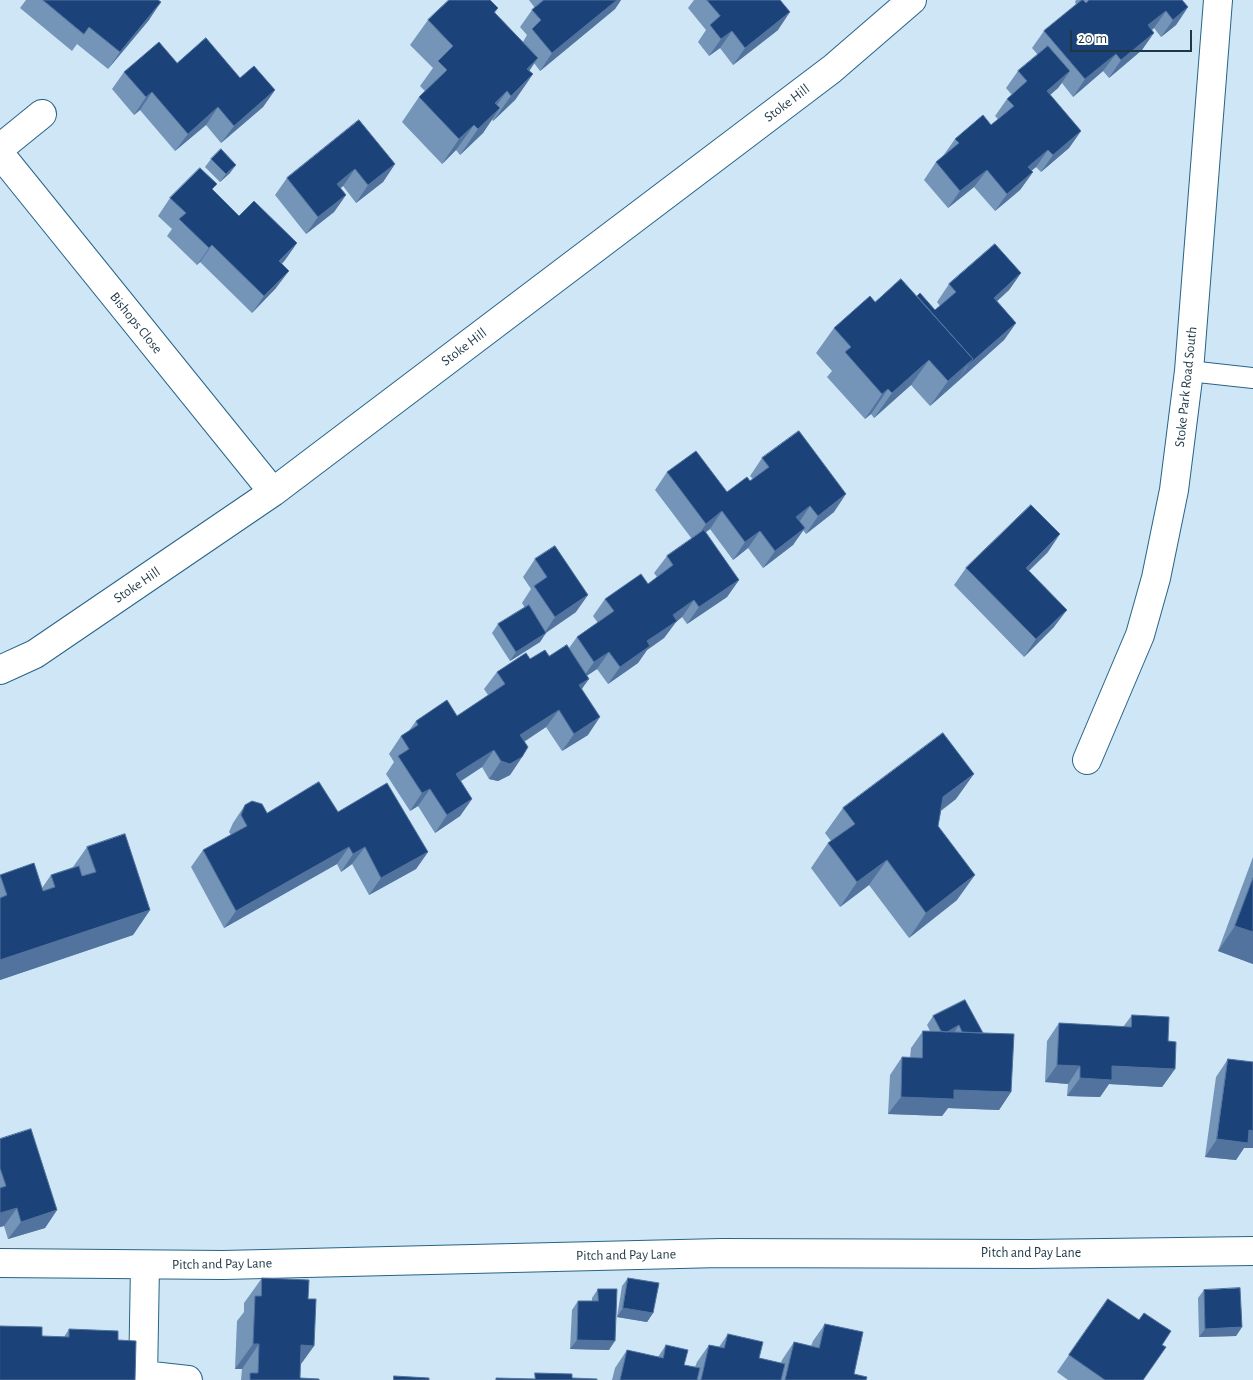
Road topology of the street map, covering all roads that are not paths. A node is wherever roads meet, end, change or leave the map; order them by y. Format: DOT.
graph roads {
  1 [pos="912,0"];
  2 [pos="1218,0"];
  3 [pos="42,114"];
  4 [pos="0,148"];
  5 [pos="0,154"];
  6 [pos="1189,371"];
  7 [pos="1253,378"];
  8 [pos="273,492"];
  9 [pos="0,670"];
  10 [pos="1087,760"];
  11 [pos="1253,1251"];
  12 [pos="0,1264"];
  13 [pos="145,1265"];
  14 [pos="143,1378"];
  15 [pos="188,1380"];
  1 -- 8 [label="street, Stoke Hill"];
  2 -- 6 [label="street, Stoke Park Road South"];
  3 -- 4 [label="street"];
  5 -- 8 [label="street, Bishops Close"];
  6 -- 7 [label="lane"];
  6 -- 10 [label="street, Stoke Park Road South"];
  8 -- 9 [label="street, Stoke Hill"];
  11 -- 13 [label="street, Pitch and Pay Lane"];
  12 -- 13 [label="street, Pitch and Pay Lane"];
  13 -- 14 [label="street"];
  14 -- 15 [label="street"];
}
